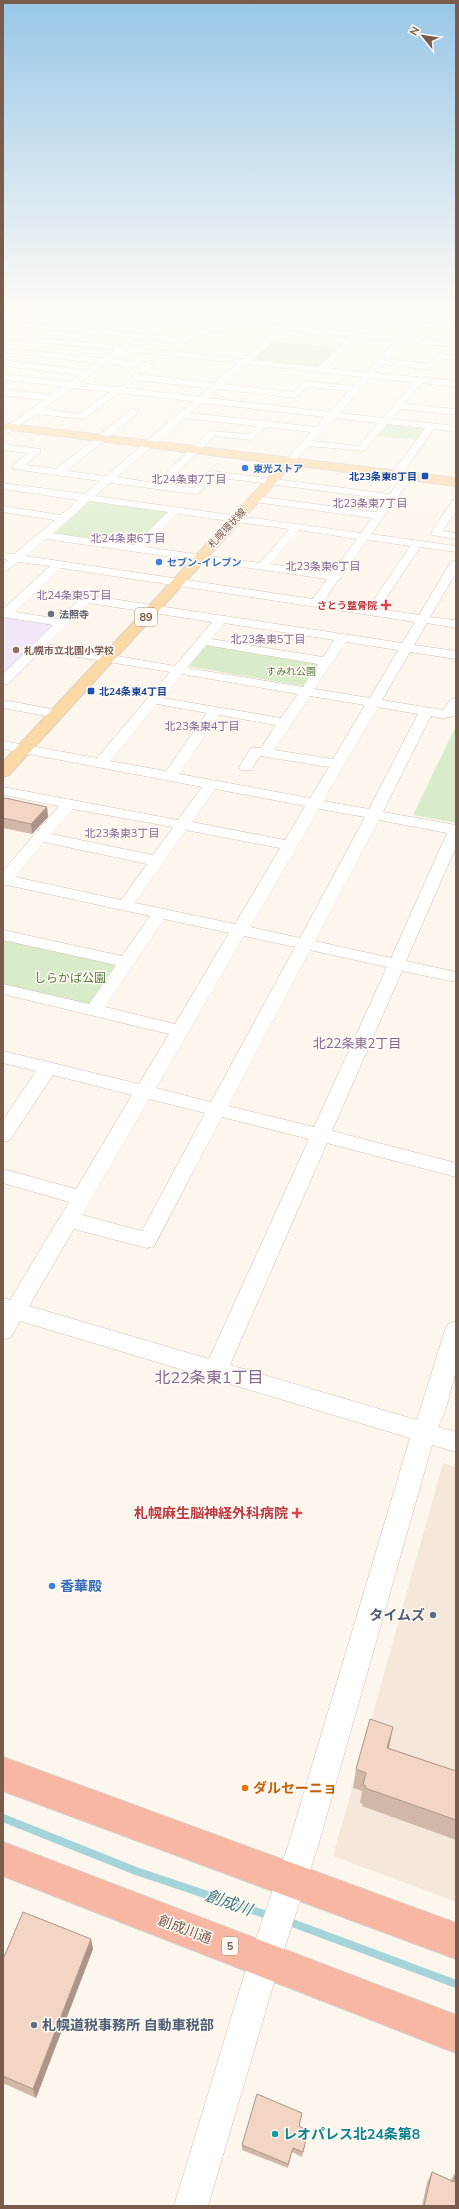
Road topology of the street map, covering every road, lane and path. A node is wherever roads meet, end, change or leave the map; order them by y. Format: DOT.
graph roads {
  1 [pos="90,410"];
  2 [pos="125,410"];
  3 [pos="189,410"];
  4 [pos="289,410"];
  5 [pos="337,410"];
  6 [pos="395,410"];
  7 [pos="436,410"];
  8 [pos="34,411"];
  9 [pos="134,411"];
  10 [pos="444,411"];
  11 [pos="456,412"];
  12 [pos="145,413"];
  13 [pos="183,415"];
  14 [pos="332,415"];
  15 [pos="386,421"];
  16 [pos="264,424"];
  17 [pos="431,426"];
  18 [pos="6,429"];
  19 [pos="456,429"];
  20 [pos="318,430"];
  21 [pos="101,438"];
  22 [pos="306,443"];
  23 [pos="148,444"];
  24 [pos="3,447"];
  25 [pos="196,450"];
  26 [pos="289,462"];
  27 [pos="58,473"];
  28 [pos="396,475"];
  29 [pos="408,476"];
  30 [pos="108,479"];
  31 [pos="271,481"];
  32 [pos="456,482"];
  33 [pos="3,486"];
  34 [pos="157,486"];
  35 [pos="393,497"];
  36 [pos="87,498"];
  37 [pos="254,499"];
  38 [pos="456,503"];
  39 [pos="176,510"];
  40 [pos="6,512"];
  41 [pos="380,516"];
  42 [pos="63,518"];
  43 [pos="236,518"];
  44 [pos="296,527"];
  45 [pos="44,535"];
  46 [pos="365,536"];
  47 [pos="456,536"];
  48 [pos="417,543"];
  49 [pos="137,549"];
  50 [pos="456,549"];
  51 [pos="3,556"];
  52 [pos="18,558"];
  53 [pos="200,558"];
  54 [pos="456,563"];
  55 [pos="59,564"];
  56 [pos="262,567"];
  57 [pos="3,570"];
  58 [pos="337,577"];
  59 [pos="178,582"];
  60 [pos="316,603"];
  61 [pos="154,608"];
  62 [pos="295,609"];
  63 [pos="372,611"];
  64 [pos="4,614"];
  65 [pos="221,619"];
  66 [pos="423,619"];
  67 [pos="61,623"];
  68 [pos="456,624"];
  69 [pos="280,628"];
  70 [pos="342,638"];
  71 [pos="203,641"];
  72 [pos="40,647"];
  73 [pos="406,648"];
  74 [pos="456,655"];
  75 [pos="108,658"];
  76 [pos="326,661"];
  77 [pos="180,670"];
  78 [pos="3,681"];
  79 [pos="306,691"];
  80 [pos="154,700"];
  81 [pos="374,702"];
  82 [pos="456,702"];
  83 [pos="3,704"];
  84 [pos="215,711"];
  85 [pos="426,712"];
  86 [pos="57,714"];
  87 [pos="285,723"];
  88 [pos="3,745"];
  89 [pos="24,749"];
  90 [pos="265,752"];
  91 [pos="101,763"];
  92 [pos="337,764"];
  93 [pos="246,767"];
  94 [pos="3,772"];
  95 [pos="170,776"];
  96 [pos="211,784"];
  97 [pos="3,791"];
  98 [pos="315,803"];
  99 [pos="69,804"];
  100 [pos="374,815"];
  101 [pos="182,825"];
  102 [pos="456,830"];
  103 [pos="41,837"];
  104 [pos="290,845"];
  105 [pos="157,861"];
  106 [pos="4,880"];
  107 [pos="125,906"];
  108 [pos="160,913"];
  109 [pos="240,930"];
  110 [pos="3,935"];
  111 [pos="306,944"];
  112 [pos="127,962"];
  113 [pos="396,964"];
  114 [pos="456,977"];
  115 [pos="5,992"];
  116 [pos="94,1010"];
  117 [pos="180,1031"];
  118 [pos="3,1057"];
  119 [pos="48,1068"];
  120 [pos="145,1091"];
  121 [pos="217,1109"];
  122 [pos="3,1135"];
  123 [pos="320,1135"];
  124 [pos="456,1170"];
  125 [pos="3,1176"];
  126 [pos="82,1198"];
  127 [pos="70,1220"];
  128 [pos="10,1308"];
  129 [pos="456,1330"];
  130 [pos="3,1331"];
  131 [pos="216,1370"];
  132 [pos="424,1432"];
  133 [pos="456,1442"];
  134 [pos="3,1774"];
  135 [pos="3,1859"];
  136 [pos="287,1888"];
  137 [pos="456,1941"];
  138 [pos="267,1950"];
  139 [pos="456,2034"];
  140 [pos="191,2206"];
  1 -- 8 [label="street"];
  2 -- 9 [label="street"];
  3 -- 13 [label="street"];
  4 -- 14 [label="street"];
  5 -- 14 [label="street"];
  6 -- 15 [label="street"];
  7 -- 10 [label="street"];
  8 -- 18 [label="street"];
  9 -- 12 [label="street"];
  9 -- 21 [label="street"];
  10 -- 11 [label="street"];
  13 -- 16 [label="street"];
  13 -- 23 [label="street"];
  14 -- 15 [label="street"];
  14 -- 20 [label="street"];
  15 -- 17 [label="street"];
  15 -- 22 [label="street"];
  16 -- 20 [label="street"];
  16 -- 25 [label="street"];
  17 -- 19 [label="street"];
  17 -- 28 [label="street"];
  18 -- 21 [label="main road"];
  20 -- 22 [label="street"];
  21 -- 23 [label="main road"];
  21 -- 27 [label="street"];
  22 -- 26 [label="street"];
  23 -- 25 [label="main road"];
  23 -- 30 [label="street"];
  24 -- 27 [label="street"];
  25 -- 26 [label="main road"];
  25 -- 34 [label="street"];
  26 -- 28 [label="main road"];
  26 -- 31 [label="main road, 札幌環状線 / 89"];
  27 -- 30 [label="street"];
  28 -- 29 [label="main road"];
  29 -- 32 [label="main road"];
  29 -- 35 [label="street"];
  30 -- 34 [label="street"];
  30 -- 36 [label="street"];
  31 -- 34 [label="street"];
  31 -- 35 [label="street"];
  31 -- 37 [label="main road, 札幌環状線 / 89"];
  33 -- 36 [label="street"];
  35 -- 41 [label="street"];
  36 -- 39 [label="street"];
  36 -- 42 [label="street"];
  37 -- 41 [label="street"];
  37 -- 43 [label="main road, 札幌環状線 / 89"];
  38 -- 47 [label="street"];
  39 -- 43 [label="street"];
  39 -- 49 [label="street"];
  40 -- 42 [label="street"];
  41 -- 46 [label="street"];
  42 -- 45 [label="street"];
  43 -- 44 [label="street"];
  43 -- 53 [label="main road, 札幌環状線 / 89"];
  44 -- 46 [label="street"];
  44 -- 56 [label="street"];
  45 -- 49 [label="street"];
  45 -- 52 [label="street"];
  46 -- 48 [label="street"];
  46 -- 58 [label="street"];
  48 -- 50 [label="street"];
  48 -- 63 [label="street"];
  49 -- 53 [label="street"];
  51 -- 52 [label="street"];
  52 -- 55 [label="street"];
  52 -- 57 [label="street"];
  53 -- 56 [label="street"];
  53 -- 59 [label="main road, 札幌環状線 / 89"];
  54 -- 66 [label="street"];
  55 -- 59 [label="street"];
  55 -- 64 [label="street"];
  56 -- 58 [label="street"];
  58 -- 60 [label="street"];
  59 -- 61 [label="main road, 札幌環状線 / 89"];
  59 -- 62 [label="street"];
  60 -- 62 [label="street"];
  60 -- 63 [label="street"];
  61 -- 65 [label="street"];
  61 -- 67 [label="street"];
  61 -- 75 [label="main road, 札幌環状線 / 89"];
  62 -- 69 [label="street"];
  63 -- 66 [label="street"];
  64 -- 67 [label="street"];
  65 -- 69 [label="street"];
  65 -- 71 [label="street"];
  66 -- 68 [label="street"];
  66 -- 73 [label="street"];
  67 -- 72 [label="street"];
  69 -- 70 [label="street"];
  70 -- 73 [label="street"];
  70 -- 76 [label="street"];
  71 -- 76 [label="street"];
  71 -- 77 [label="street"];
  72 -- 75 [label="street"];
  72 -- 78 [label="street"];
  73 -- 74 [label="street"];
  73 -- 81 [label="street"];
  75 -- 77 [label="street"];
  75 -- 86 [label="main road, 札幌環状線 / 89"];
  76 -- 79 [label="street"];
  77 -- 79 [label="street"];
  77 -- 80 [label="street"];
  79 -- 81 [label="street"];
  79 -- 87 [label="street"];
  80 -- 84 [label="street"];
  80 -- 91 [label="street"];
  81 -- 85 [label="street"];
  81 -- 92 [label="street"];
  82 -- 85 [label="street"];
  83 -- 86 [label="street"];
  84 -- 87 [label="street"];
  84 -- 95 [label="street"];
  85 -- 100 [label="street"];
  86 -- 89 [label="main road, 札幌環状線 / 89"];
  87 -- 90 [label="street"];
  88 -- 89 [label="street"];
  89 -- 91 [label="street"];
  89 -- 94 [label="main road, 札幌環状線 / 89"];
  90 -- 92 [label="street"];
  90 -- 93 [label="street"];
  91 -- 95 [label="street"];
  92 -- 98 [label="street"];
  95 -- 96 [label="street"];
  96 -- 98 [label="street"];
  96 -- 101 [label="street"];
  97 -- 99 [label="street"];
  98 -- 100 [label="street"];
  98 -- 104 [label="street"];
  99 -- 101 [label="street"];
  99 -- 103 [label="street"];
  100 -- 102 [label="street"];
  100 -- 111 [label="street"];
  101 -- 104 [label="street"];
  101 -- 105 [label="street"];
  102 -- 113 [label="street"];
  103 -- 105 [label="street"];
  103 -- 106 [label="street"];
  104 -- 109 [label="street"];
  105 -- 107 [label="street"];
  106 -- 107 [label="street"];
  107 -- 108 [label="street"];
  108 -- 109 [label="street"];
  108 -- 112 [label="street"];
  109 -- 111 [label="street"];
  109 -- 117 [label="street"];
  110 -- 112 [label="street"];
  111 -- 113 [label="street"];
  111 -- 121 [label="street"];
  112 -- 116 [label="street"];
  113 -- 114 [label="street"];
  113 -- 123 [label="street"];
  115 -- 116 [label="street"];
  116 -- 117 [label="street"];
  117 -- 120 [label="street"];
  118 -- 119 [label="street"];
  119 -- 120 [label="street"];
  119 -- 122 [label="street"];
  120 -- 121 [label="street"];
  120 -- 126 [label="street"];
  121 -- 123 [label="street"];
  121 -- 127 [label="street"];
  123 -- 124 [label="street"];
  123 -- 131 [label="street"];
  125 -- 126 [label="street"];
  126 -- 127 [label="street"];
  127 -- 128 [label="street"];
  128 -- 130 [label="street"];
  128 -- 131 [label="street"];
  129 -- 132 [label="street"];
  131 -- 132 [label="street"];
  132 -- 133 [label="street"];
  132 -- 136 [label="street"];
  134 -- 136 [label="highway"];
  135 -- 138 [label="highway, 創成川通 / 5"];
  136 -- 137 [label="highway"];
  136 -- 138 [label="street"];
  138 -- 139 [label="highway, 創成川通 / 5"];
  138 -- 140 [label="street"];
}
